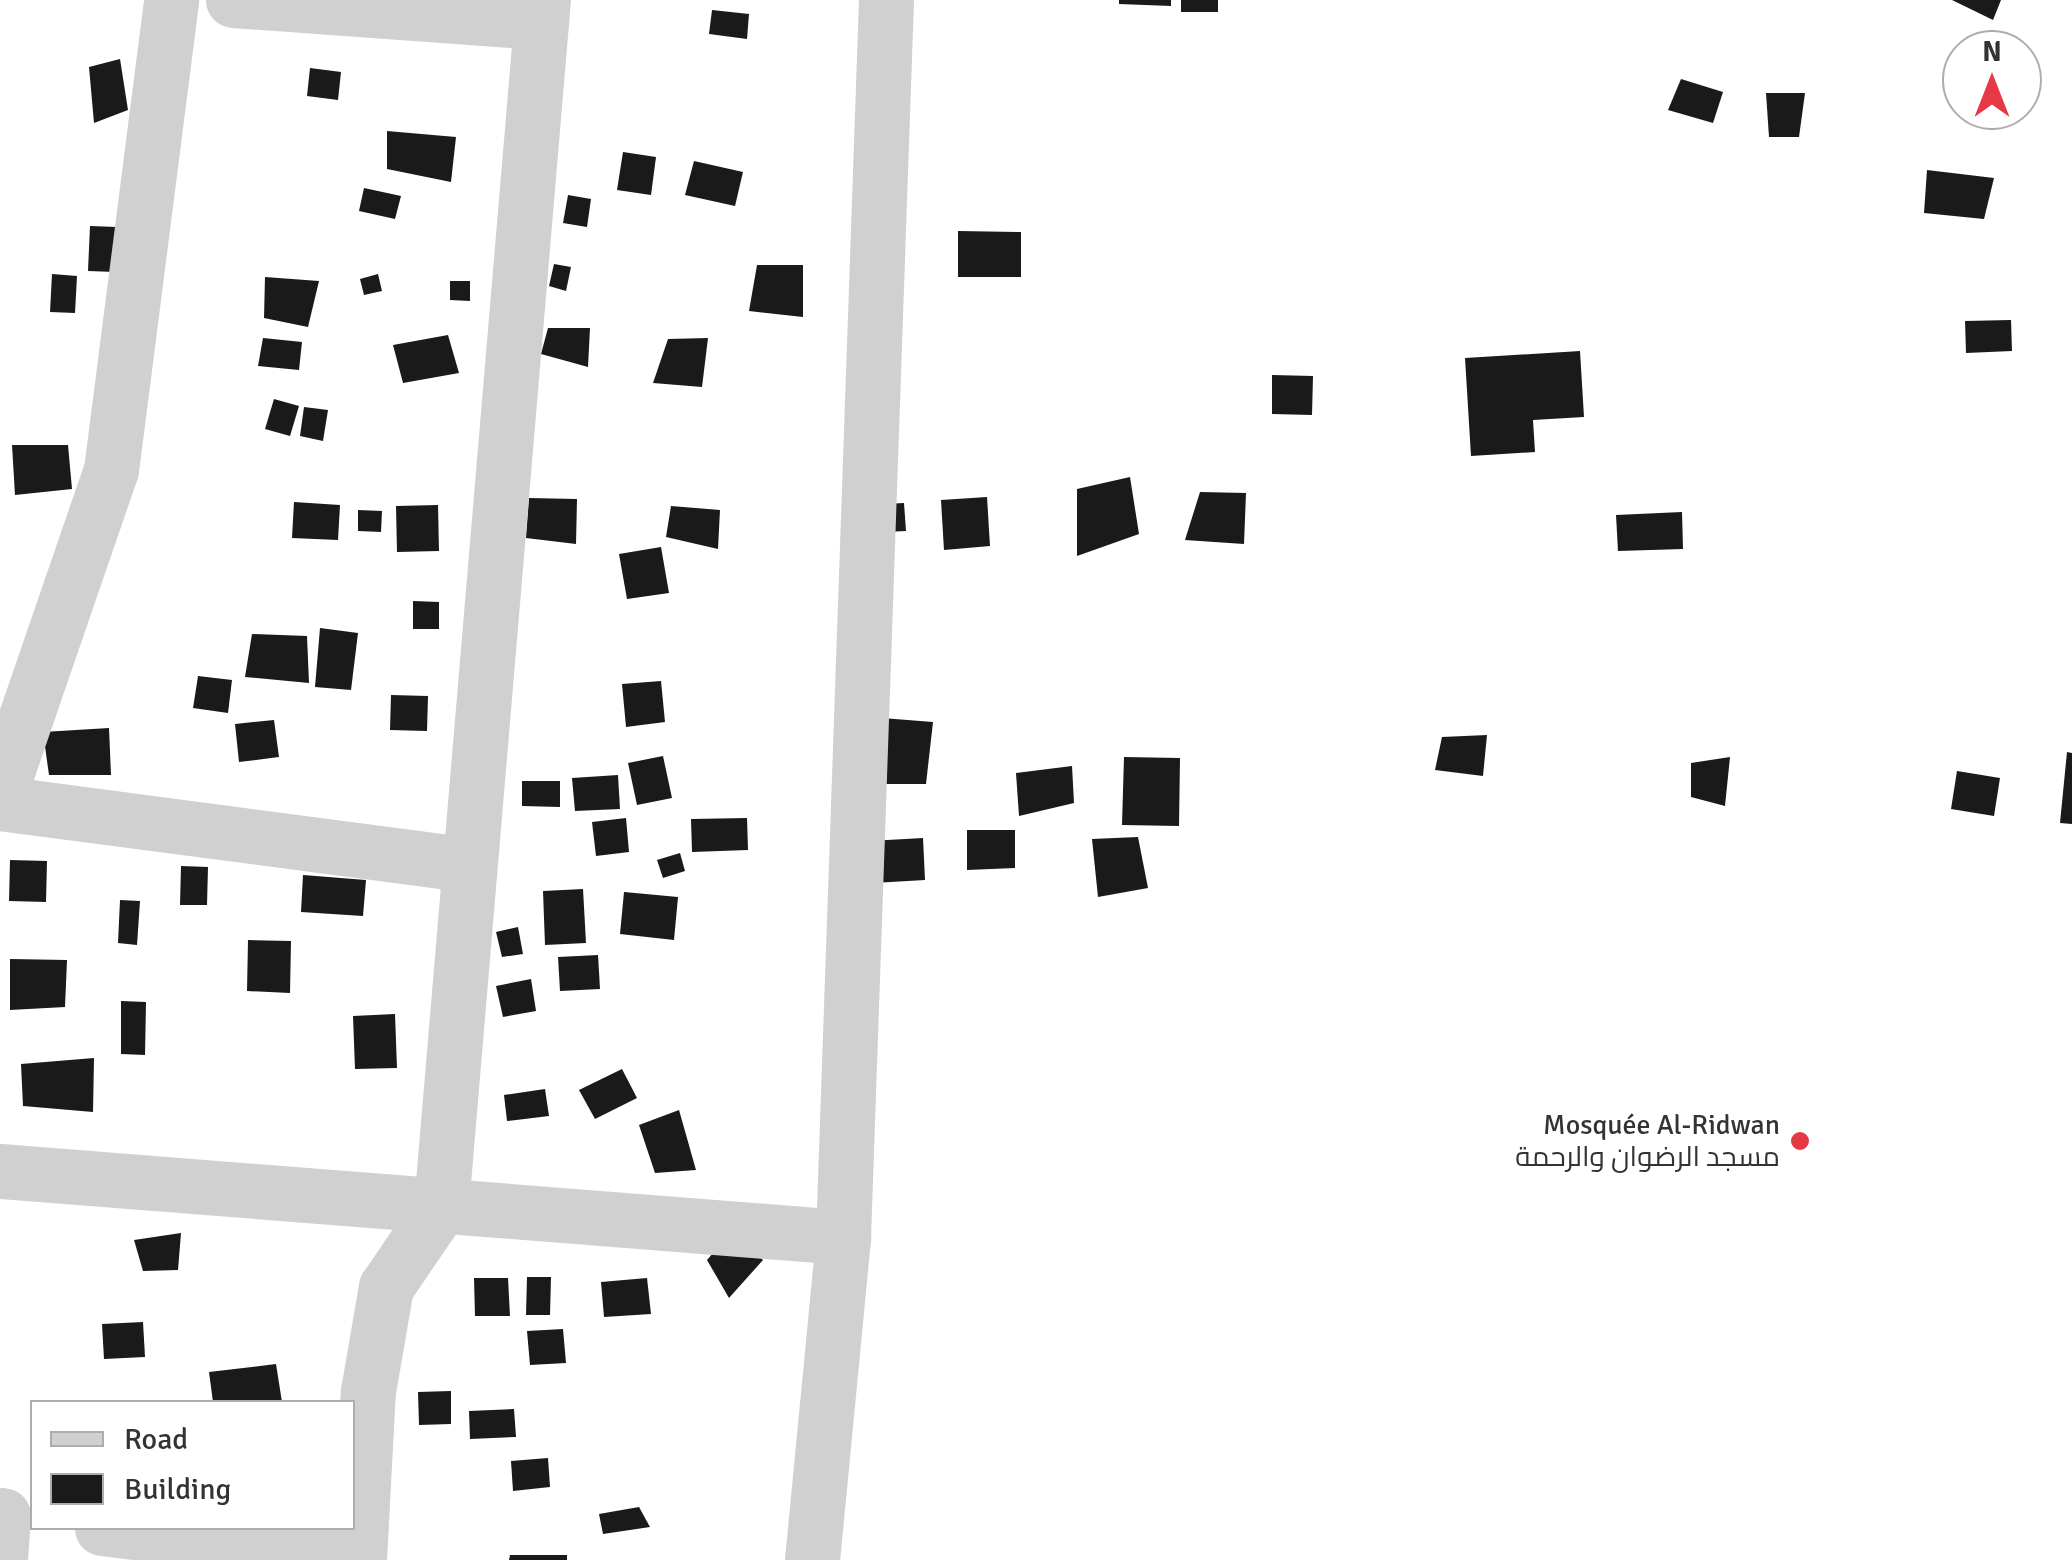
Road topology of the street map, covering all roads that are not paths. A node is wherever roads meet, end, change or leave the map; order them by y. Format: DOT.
graph roads {
  1 [pos="170,0"];
  2 [pos="233,0"];
  3 [pos="886,0"];
  4 [pos="542,11"];
  5 [pos="0,792"];
  6 [pos="0,803"];
  7 [pos="469,865"];
  8 [pos="0,1171"];
  9 [pos="441,1206"];
  10 [pos="844,1238"];
  11 [pos="118,1530"];
  12 [pos="359,1560"];
  13 [pos="812,1560"];
  1 -- 5 [label="street"];
  2 -- 4 [label="street"];
  3 -- 10 [label="street"];
  4 -- 7 [label="street"];
  6 -- 7 [label="street"];
  7 -- 9 [label="street"];
  8 -- 9 [label="street"];
  9 -- 10 [label="street"];
  9 -- 12 [label="street"];
  10 -- 13 [label="street"];
  11 -- 12 [label="street"];
}
